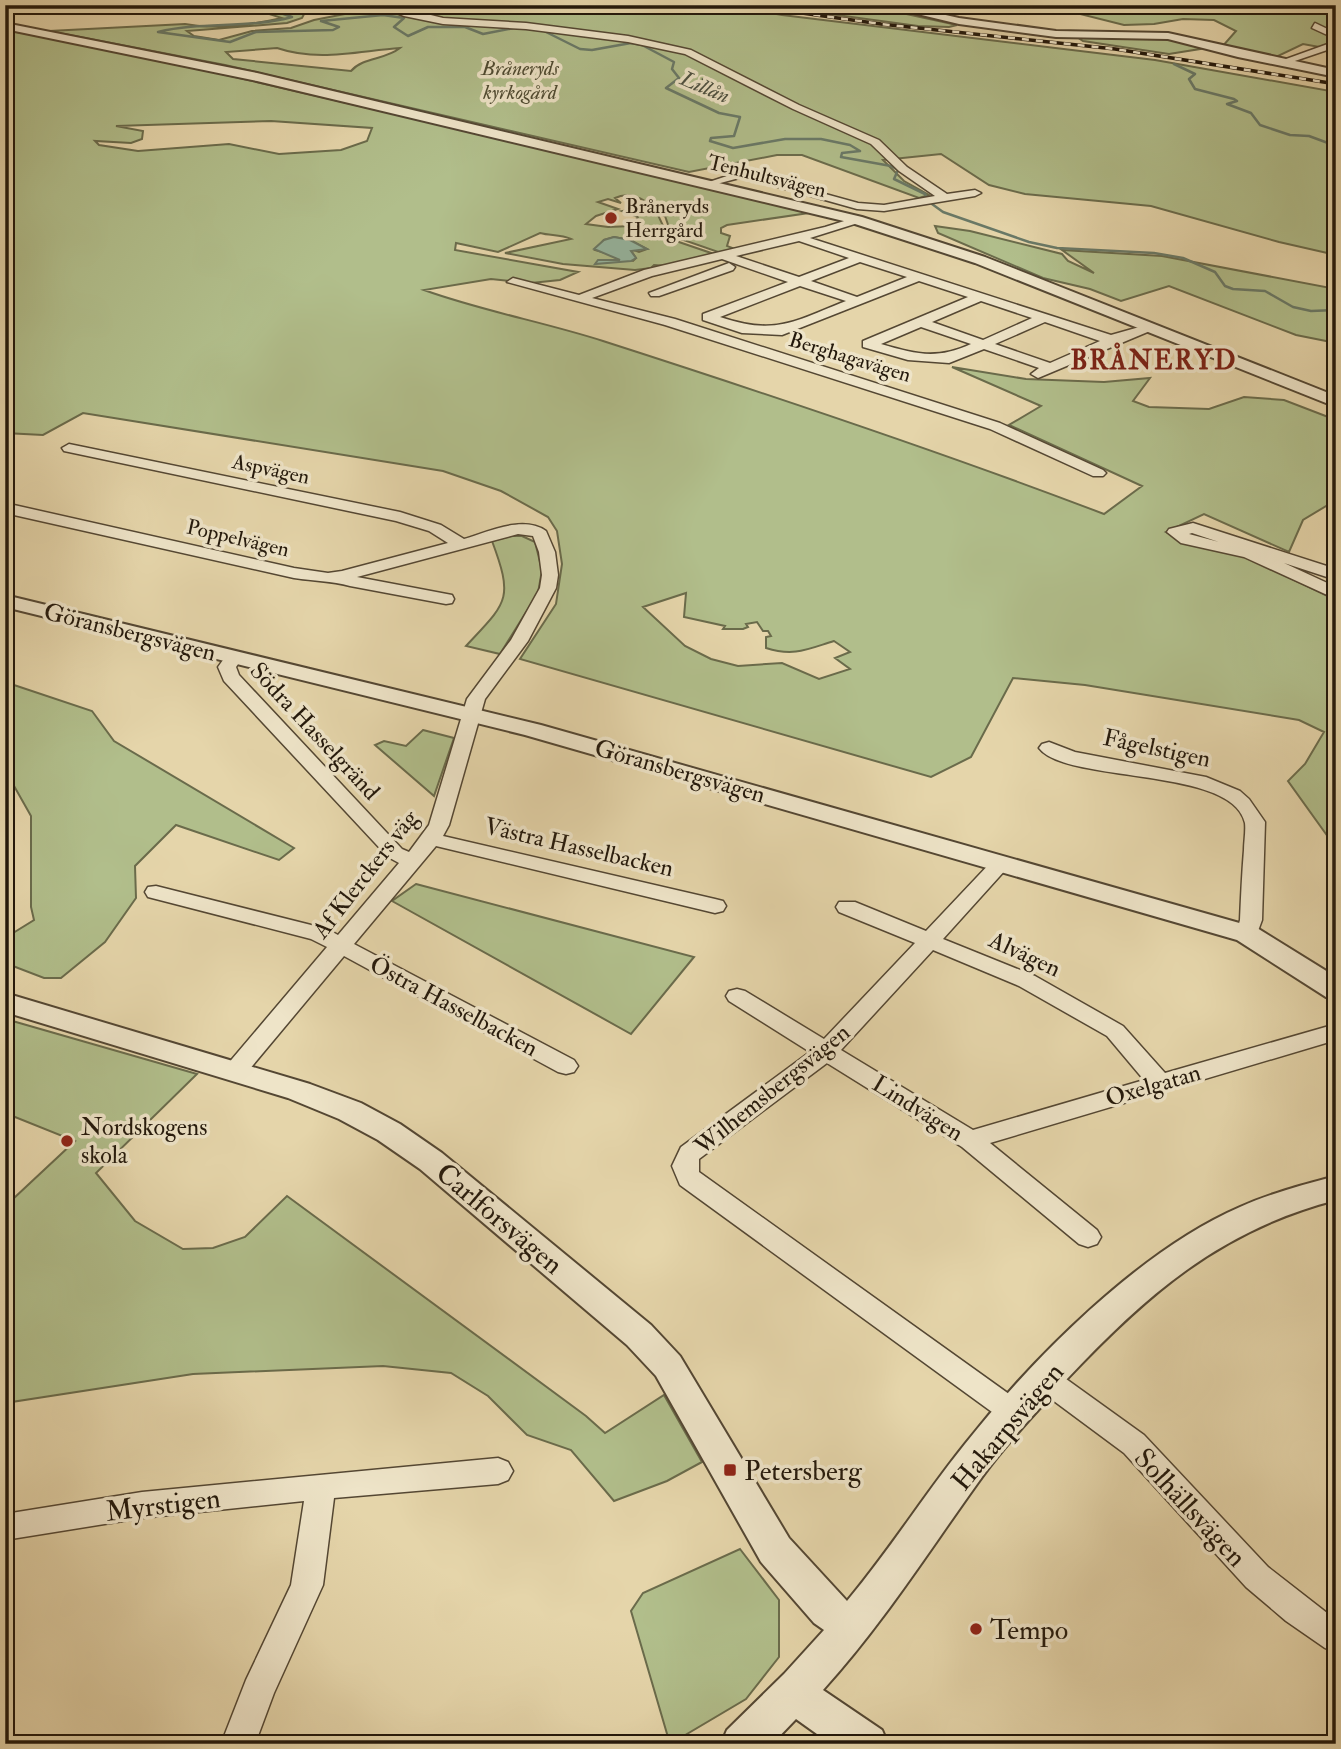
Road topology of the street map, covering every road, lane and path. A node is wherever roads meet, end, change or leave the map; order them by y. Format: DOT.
graph roads {
  1 [pos="381,5"];
  2 [pos="885,5"];
  3 [pos="5,26"];
  4 [pos="1315,26"];
  5 [pos="1336,36"];
  6 [pos="1336,44"];
  7 [pos="1280,63"];
  8 [pos="1336,74"];
  9 [pos="713,184"];
  10 [pos="975,193"];
  11 [pos="945,198"];
  12 [pos="857,220"];
  13 [pos="829,230"];
  14 [pos="805,240"];
  15 [pos="725,256"];
  16 [pos="860,258"];
  17 [pos="743,262"];
  18 [pos="919,277"];
  19 [pos="799,281"];
  20 [pos="513,282"];
  21 [pos="655,293"];
  22 [pos="980,297"];
  23 [pos="582,298"];
  24 [pos="857,301"];
  25 [pos="1044,318"];
  26 [pos="920,322"];
  27 [pos="1150,328"];
  28 [pos="1112,340"];
  29 [pos="983,344"];
  30 [pos="1051,368"];
  31 [pos="1033,376"];
  32 [pos="1336,402"];
  33 [pos="69,448"];
  34 [pos="1098,472"];
  35 [pos="5,508"];
  36 [pos="460,543"];
  37 [pos="1336,575"];
  38 [pos="343,576"];
  39 [pos="1336,594"];
  40 [pos="446,599"];
  41 [pos="5,601"];
  42 [pos="234,657"];
  43 [pos="473,716"];
  44 [pos="1049,748"];
  45 [pos="432,839"];
  46 [pos="411,861"];
  47 [pos="1001,863"];
  48 [pos="156,892"];
  49 [pos="715,906"];
  50 [pos="847,907"];
  51 [pos="1247,934"];
  52 [pos="930,941"];
  53 [pos="342,946"];
  54 [pos="1336,990"];
  55 [pos="737,996"];
  56 [pos="5,1002"];
  57 [pos="1336,1032"];
  58 [pos="827,1051"];
  59 [pos="566,1066"];
  60 [pos="235,1071"];
  61 [pos="1160,1083"];
  62 [pos="971,1141"];
  63 [pos="1336,1188"];
  64 [pos="1088,1237"];
  65 [pos="1045,1379"];
  66 [pos="1013,1412"];
  67 [pos="498,1471"];
  68 [pos="321,1486"];
  69 [pos="5,1527"];
  70 [pos="852,1627"];
  71 [pos="1336,1638"];
  72 [pos="794,1694"];
  73 [pos="237,1744"];
  74 [pos="742,1744"];
  75 [pos="867,1744"];
  1 -- 11 [label="street"];
  2 -- 7 [label="street"];
  3 -- 9 [label="street, Tenhultsvägen"];
  4 -- 5 [label="street"];
  6 -- 7 [label="street"];
  7 -- 8 [label="street"];
  9 -- 11 [label="street"];
  9 -- 12 [label="street, Tenhultsvägen"];
  10 -- 11 [label="street"];
  12 -- 13 [label="street"];
  12 -- 27 [label="street, Tenhultsvägen"];
  13 -- 14 [label="street"];
  13 -- 15 [label="street"];
  14 -- 16 [label="street"];
  14 -- 17 [label="street"];
  15 -- 17 [label="street"];
  15 -- 23 [label="street"];
  16 -- 18 [label="street"];
  16 -- 19 [label="street"];
  17 -- 19 [label="street"];
  17 -- 21 [label="street"];
  18 -- 22 [label="street"];
  18 -- 24 [label="street"];
  19 -- 24 [label="street"];
  19 -- 24 [label="street"];
  20 -- 23 [label="street, Berghagavägen"];
  22 -- 25 [label="street"];
  22 -- 26 [label="street"];
  23 -- 34 [label="street, Berghagavägen"];
  25 -- 28 [label="street"];
  25 -- 29 [label="street"];
  26 -- 29 [label="street"];
  26 -- 29 [label="street"];
  27 -- 28 [label="street"];
  27 -- 32 [label="street, Tenhultsvägen"];
  28 -- 30 [label="street"];
  29 -- 30 [label="street"];
  30 -- 31 [label="street"];
  33 -- 36 [label="street, Aspvägen"];
  35 -- 38 [label="street, Poppelvägen"];
  36 -- 38 [label="street, Poppelvägen"];
  36 -- 43 [label="street, Af Klerckers väg"];
  37 -- 39 [label="street"];
  38 -- 40 [label="street"];
  41 -- 42 [label="street, Göransbergsvägen"];
  42 -- 43 [label="street, Göransbergsvägen"];
  42 -- 46 [label="street, Södra Hasselgränd"];
  43 -- 45 [label="street, Af Klerckers väg"];
  43 -- 47 [label="street, Göransbergsvägen"];
  44 -- 51 [label="street, Fågelstigen"];
  45 -- 46 [label="street, Af Klerckers väg"];
  45 -- 49 [label="street, Västra Hasselbacken"];
  46 -- 53 [label="street, Af Klerckers väg"];
  47 -- 51 [label="street, Göransbergsvägen"];
  47 -- 52 [label="street, Wilhemsbergsvägen"];
  48 -- 53 [label="street, Östra Hasselbacken"];
  50 -- 52 [label="street, Alvägen"];
  51 -- 54 [label="street, Göransbergsvägen"];
  52 -- 58 [label="street, Wilhemsbergsvägen"];
  52 -- 61 [label="street, Alvägen"];
  53 -- 59 [label="street, Östra Hasselbacken"];
  53 -- 60 [label="street, Af Klerckers väg"];
  55 -- 58 [label="street, Lindvägen"];
  56 -- 60 [label="street, Carlforsvägen"];
  57 -- 61 [label="street, Oxelgatan"];
  58 -- 62 [label="street, Lindvägen"];
  58 -- 66 [label="street, Wilhemsbergsvägen"];
  60 -- 70 [label="street, Carlforsvägen"];
  61 -- 62 [label="street, Oxelgatan"];
  62 -- 64 [label="street, Lindvägen"];
  63 -- 65 [label="street, Hakarpsvägen"];
  65 -- 66 [label="street, Hakarpsvägen"];
  65 -- 71 [label="street, Solhällsvägen"];
  66 -- 70 [label="street, Hakarpsvägen"];
  67 -- 68 [label="street, Myrstigen"];
  68 -- 69 [label="street, Myrstigen"];
  68 -- 73 [label="street"];
  70 -- 72 [label="street, Hakarpsvägen"];
  72 -- 74 [label="street, Hakarpsvägen"];
  72 -- 75 [label="street"];
}
